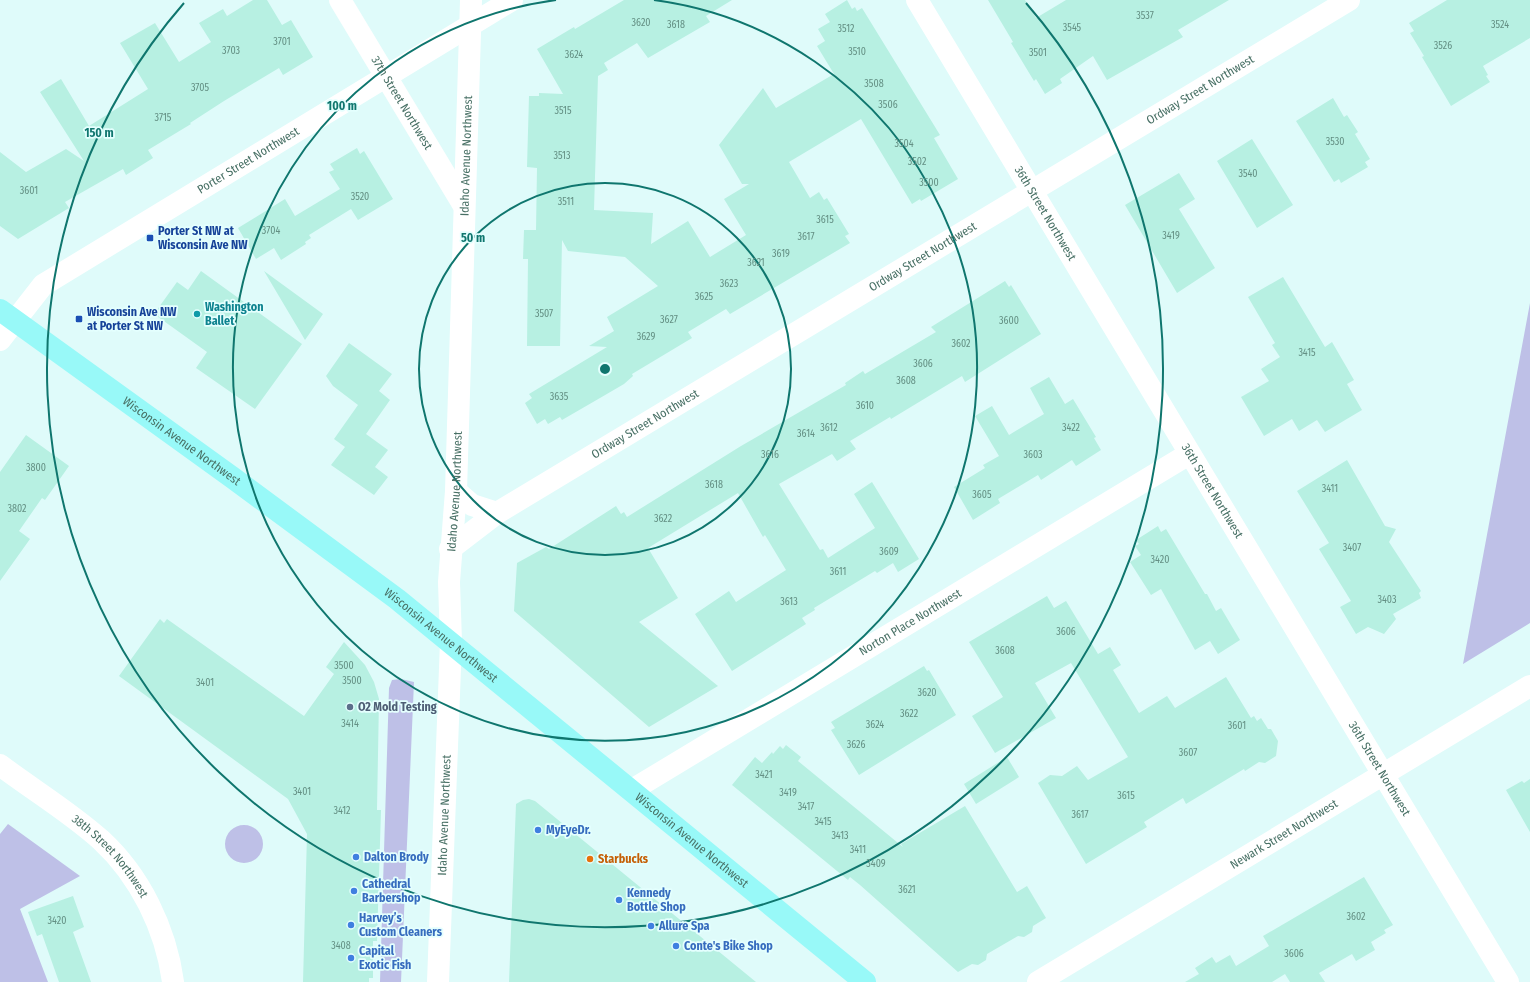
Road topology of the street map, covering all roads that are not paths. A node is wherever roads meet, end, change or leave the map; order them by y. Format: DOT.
graph roads {
  1 [pos="340,0"];
  2 [pos="471,0"];
  3 [pos="512,0"];
  4 [pos="917,0"];
  5 [pos="1349,0"];
  6 [pos="470,25"];
  7 [pos="386,76"];
  8 [pos="1032,190"];
  9 [pos="464,206"];
  10 [pos="7,315"];
  11 [pos="0,340"];
  12 [pos="1189,454"];
  13 [pos="456,491"];
  14 [pos="497,513"];
  15 [pos="450,549"];
  16 [pos="451,642"];
  17 [pos="1530,686"];
  18 [pos="0,765"];
  19 [pos="1383,774"];
  20 [pos="632,790"];
  21 [pos="172,982"];
  22 [pos="438,982"];
  23 [pos="865,982"];
  24 [pos="1038,982"];
  25 [pos="1508,982"];
  1 -- 7 [label="street, 37th Street Northwest"];
  2 -- 6 [label="street, Idaho Avenue Northwest"];
  3 -- 6 [label="street, Porter Street Northwest"];
  4 -- 8 [label="street, 36th Street Northwest"];
  5 -- 8 [label="street, Ordway Street Northwest"];
  6 -- 7 [label="street, Porter Street Northwest"];
  6 -- 9 [label="street, Idaho Avenue Northwest"];
  7 -- 9 [label="street, 37th Street Northwest"];
  7 -- 10 [label="street, Porter Street Northwest"];
  8 -- 12 [label="street, 36th Street Northwest"];
  8 -- 14 [label="street, Ordway Street Northwest"];
  9 -- 13 [label="street, Idaho Avenue Northwest"];
  10 -- 11 [label="street, Porter Street Northwest"];
  10 -- 16 [label="main road, Wisconsin Avenue Northwest"];
  12 -- 19 [label="street, 36th Street Northwest"];
  12 -- 20 [label="street, Norton Place Northwest"];
  13 -- 14 [label="street"];
  13 -- 15 [label="street, Idaho Avenue Northwest"];
  14 -- 15 [label="street, Ordway Street Northwest"];
  15 -- 16 [label="street, Idaho Avenue Northwest"];
  16 -- 20 [label="main road, Wisconsin Avenue Northwest"];
  16 -- 22 [label="street, Idaho Avenue Northwest"];
  17 -- 19 [label="street, Newark Street Northwest"];
  18 -- 21 [label="street, 38th Street Northwest"];
  19 -- 24 [label="street, Newark Street Northwest"];
  19 -- 25 [label="street, 36th Street Northwest"];
  20 -- 23 [label="main road, Wisconsin Avenue Northwest"];
}
